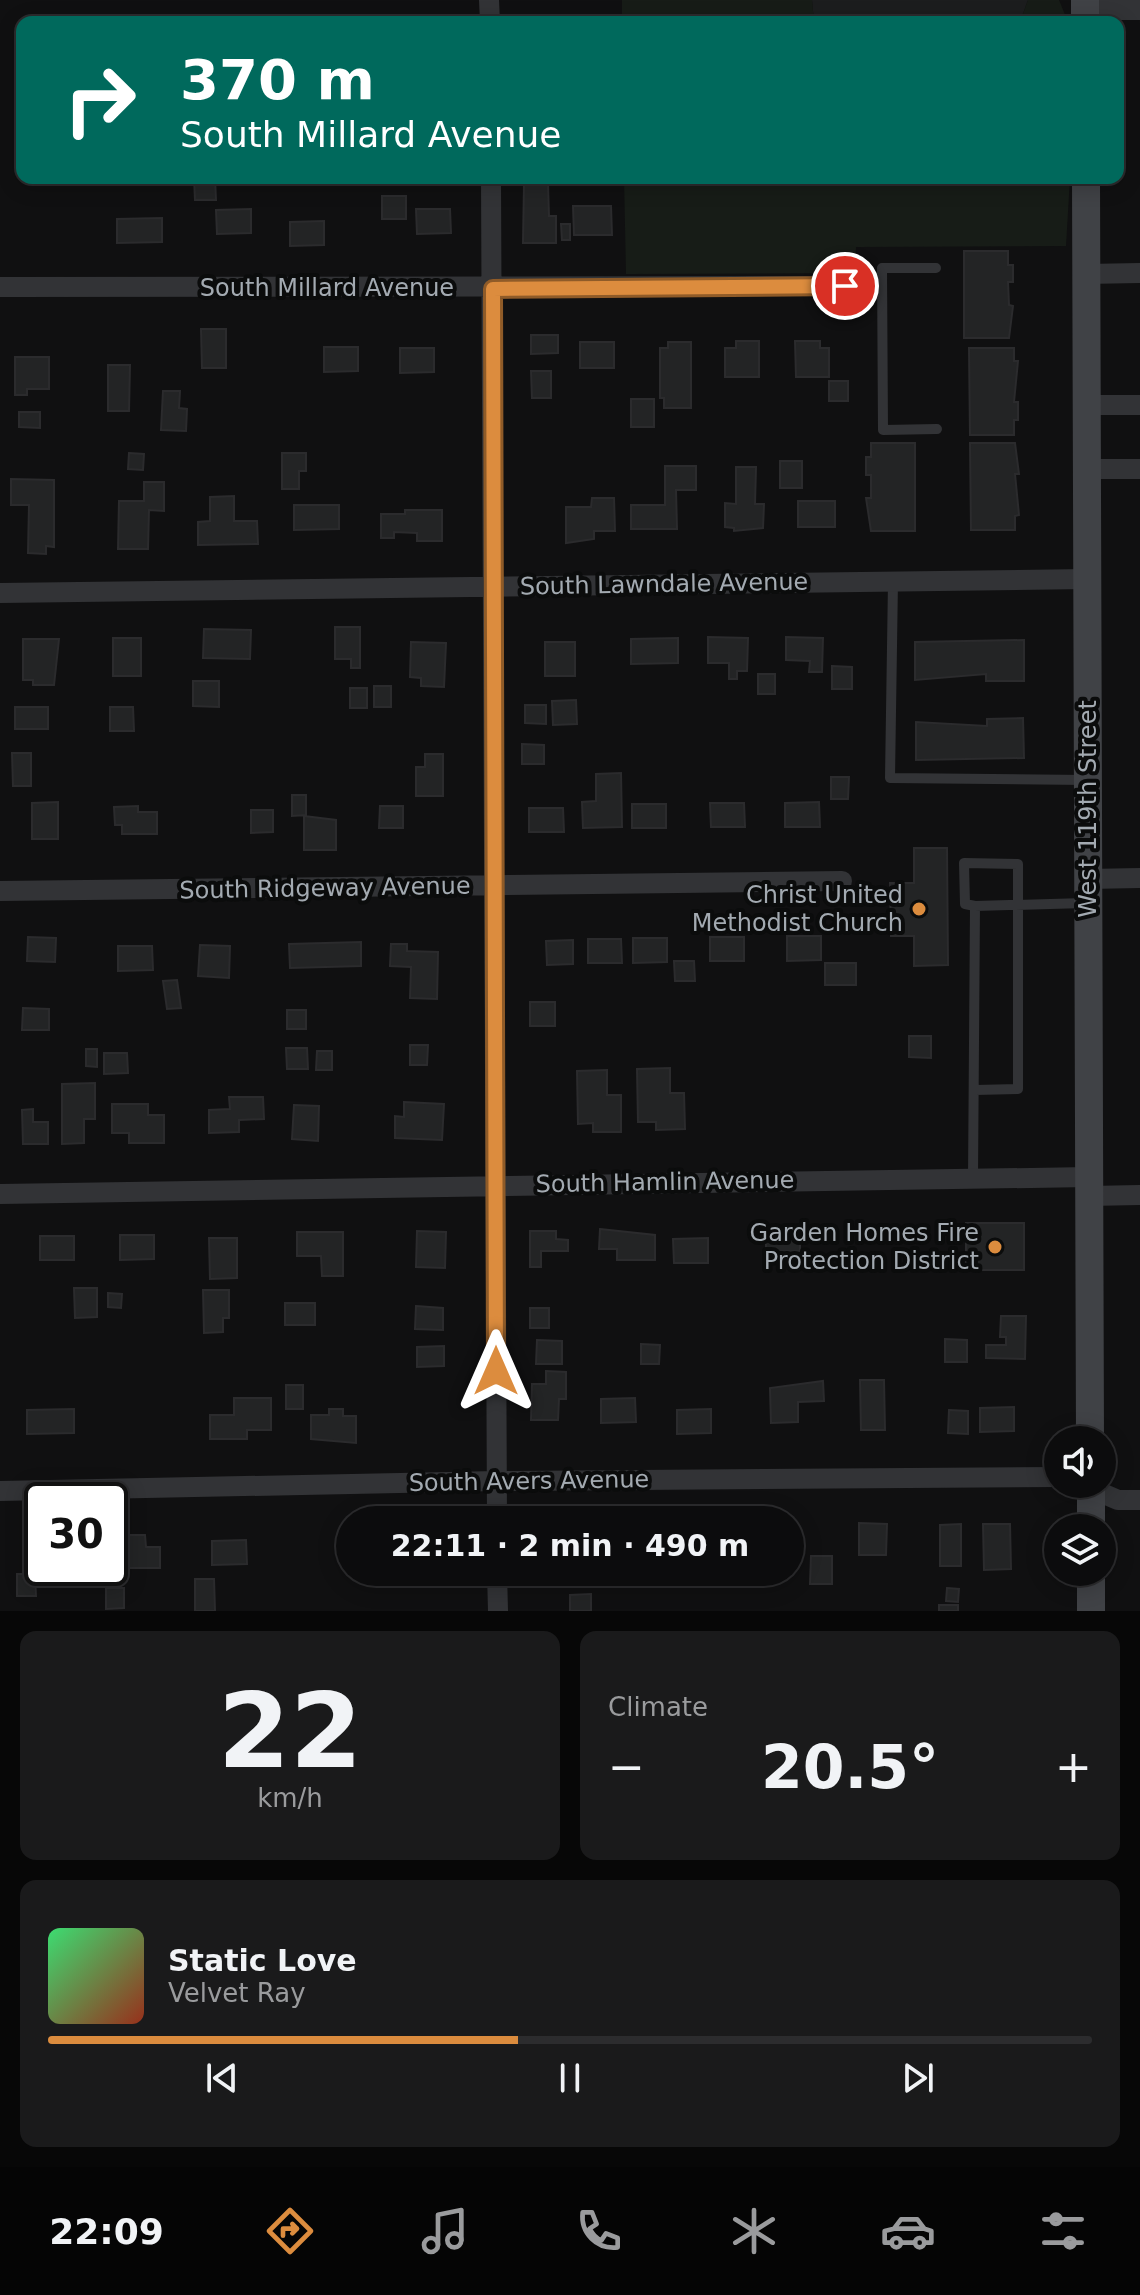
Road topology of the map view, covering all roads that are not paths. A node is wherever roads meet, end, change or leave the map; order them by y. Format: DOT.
graph roads {
  1 [pos="1140,10"];
  2 [pos="1085,11"];
  3 [pos="491,184"];
  4 [pos="1086,184"];
  5 [pos="936,268"];
  6 [pos="1140,273"];
  7 [pos="1086,274"];
  8 [pos="845,286"];
  9 [pos="0,287"];
  10 [pos="493,289"];
  11 [pos="1087,405"];
  12 [pos="1140,405"];
  13 [pos="937,429"];
  14 [pos="1087,469"];
  15 [pos="1140,469"];
  16 [pos="1087,579"];
  17 [pos="893,581"];
  18 [pos="492,587"];
  19 [pos="0,593"];
  20 [pos="1088,780"];
  21 [pos="1140,878"];
  22 [pos="842,881"];
  23 [pos="494,886"];
  24 [pos="0,891"];
  25 [pos="1088,891"];
  26 [pos="1017,905"];
  27 [pos="975,906"];
  28 [pos="975,1090"];
  29 [pos="973,1178"];
  30 [pos="495,1184"];
  31 [pos="1089,1186"];
  32 [pos="0,1194"];
  33 [pos="1140,1195"];
  34 [pos="1090,1426"];
  35 [pos="1044,1477"];
  36 [pos="497,1481"];
  37 [pos="0,1491"];
  38 [pos="1114,1498"];
  39 [pos="1140,1500"];
  40 [pos="497,1506"];
  41 [pos="497,1586"];
  42 [pos="1091,1586"];
  43 [pos="498,1611"];
  44 [pos="1091,1611"];
  1 -- 2 [label="street"];
  3 -- 10 [label="street"];
  4 -- 7 [label="street, West 119th Street"];
  5 -- 13 [label="lane"];
  6 -- 7 [label="street"];
  7 -- 11 [label="street, West 119th Street"];
  8 -- 10 [label="street, South Millard Avenue"];
  9 -- 10 [label="street, South Millard Avenue"];
  10 -- 18 [label="street"];
  11 -- 12 [label="street"];
  11 -- 14 [label="street, West 119th Street"];
  14 -- 15 [label="street"];
  14 -- 16 [label="street, West 119th Street"];
  16 -- 17 [label="street, South Lawndale Avenue"];
  16 -- 20 [label="street, West 119th Street"];
  17 -- 18 [label="street, South Lawndale Avenue"];
  17 -- 20 [label="lane"];
  18 -- 19 [label="street, South Lawndale Avenue"];
  18 -- 23 [label="street"];
  20 -- 25 [label="street, West 119th Street"];
  21 -- 25 [label="street"];
  22 -- 23 [label="street, South Ridgeway Avenue"];
  23 -- 24 [label="street, South Ridgeway Avenue"];
  23 -- 30 [label="street"];
  25 -- 26 [label="lane"];
  25 -- 31 [label="street, West 119th Street"];
  26 -- 27 [label="lane"];
  26 -- 27 [label="lane"];
  26 -- 28 [label="lane"];
  27 -- 28 [label="lane"];
  28 -- 29 [label="lane"];
  29 -- 30 [label="street, South Hamlin Avenue"];
  29 -- 31 [label="street, South Hamlin Avenue"];
  30 -- 32 [label="street, South Hamlin Avenue"];
  30 -- 36 [label="street"];
  31 -- 33 [label="street, South Hamlin Avenue"];
  31 -- 34 [label="street, West 119th Street"];
  35 -- 36 [label="street, South Avers Avenue"];
  36 -- 37 [label="street, South Avers Avenue"];
  36 -- 40 [label="street"];
  38 -- 39 [label="street"];
  41 -- 43 [label="street"];
  42 -- 44 [label="street"];
}
